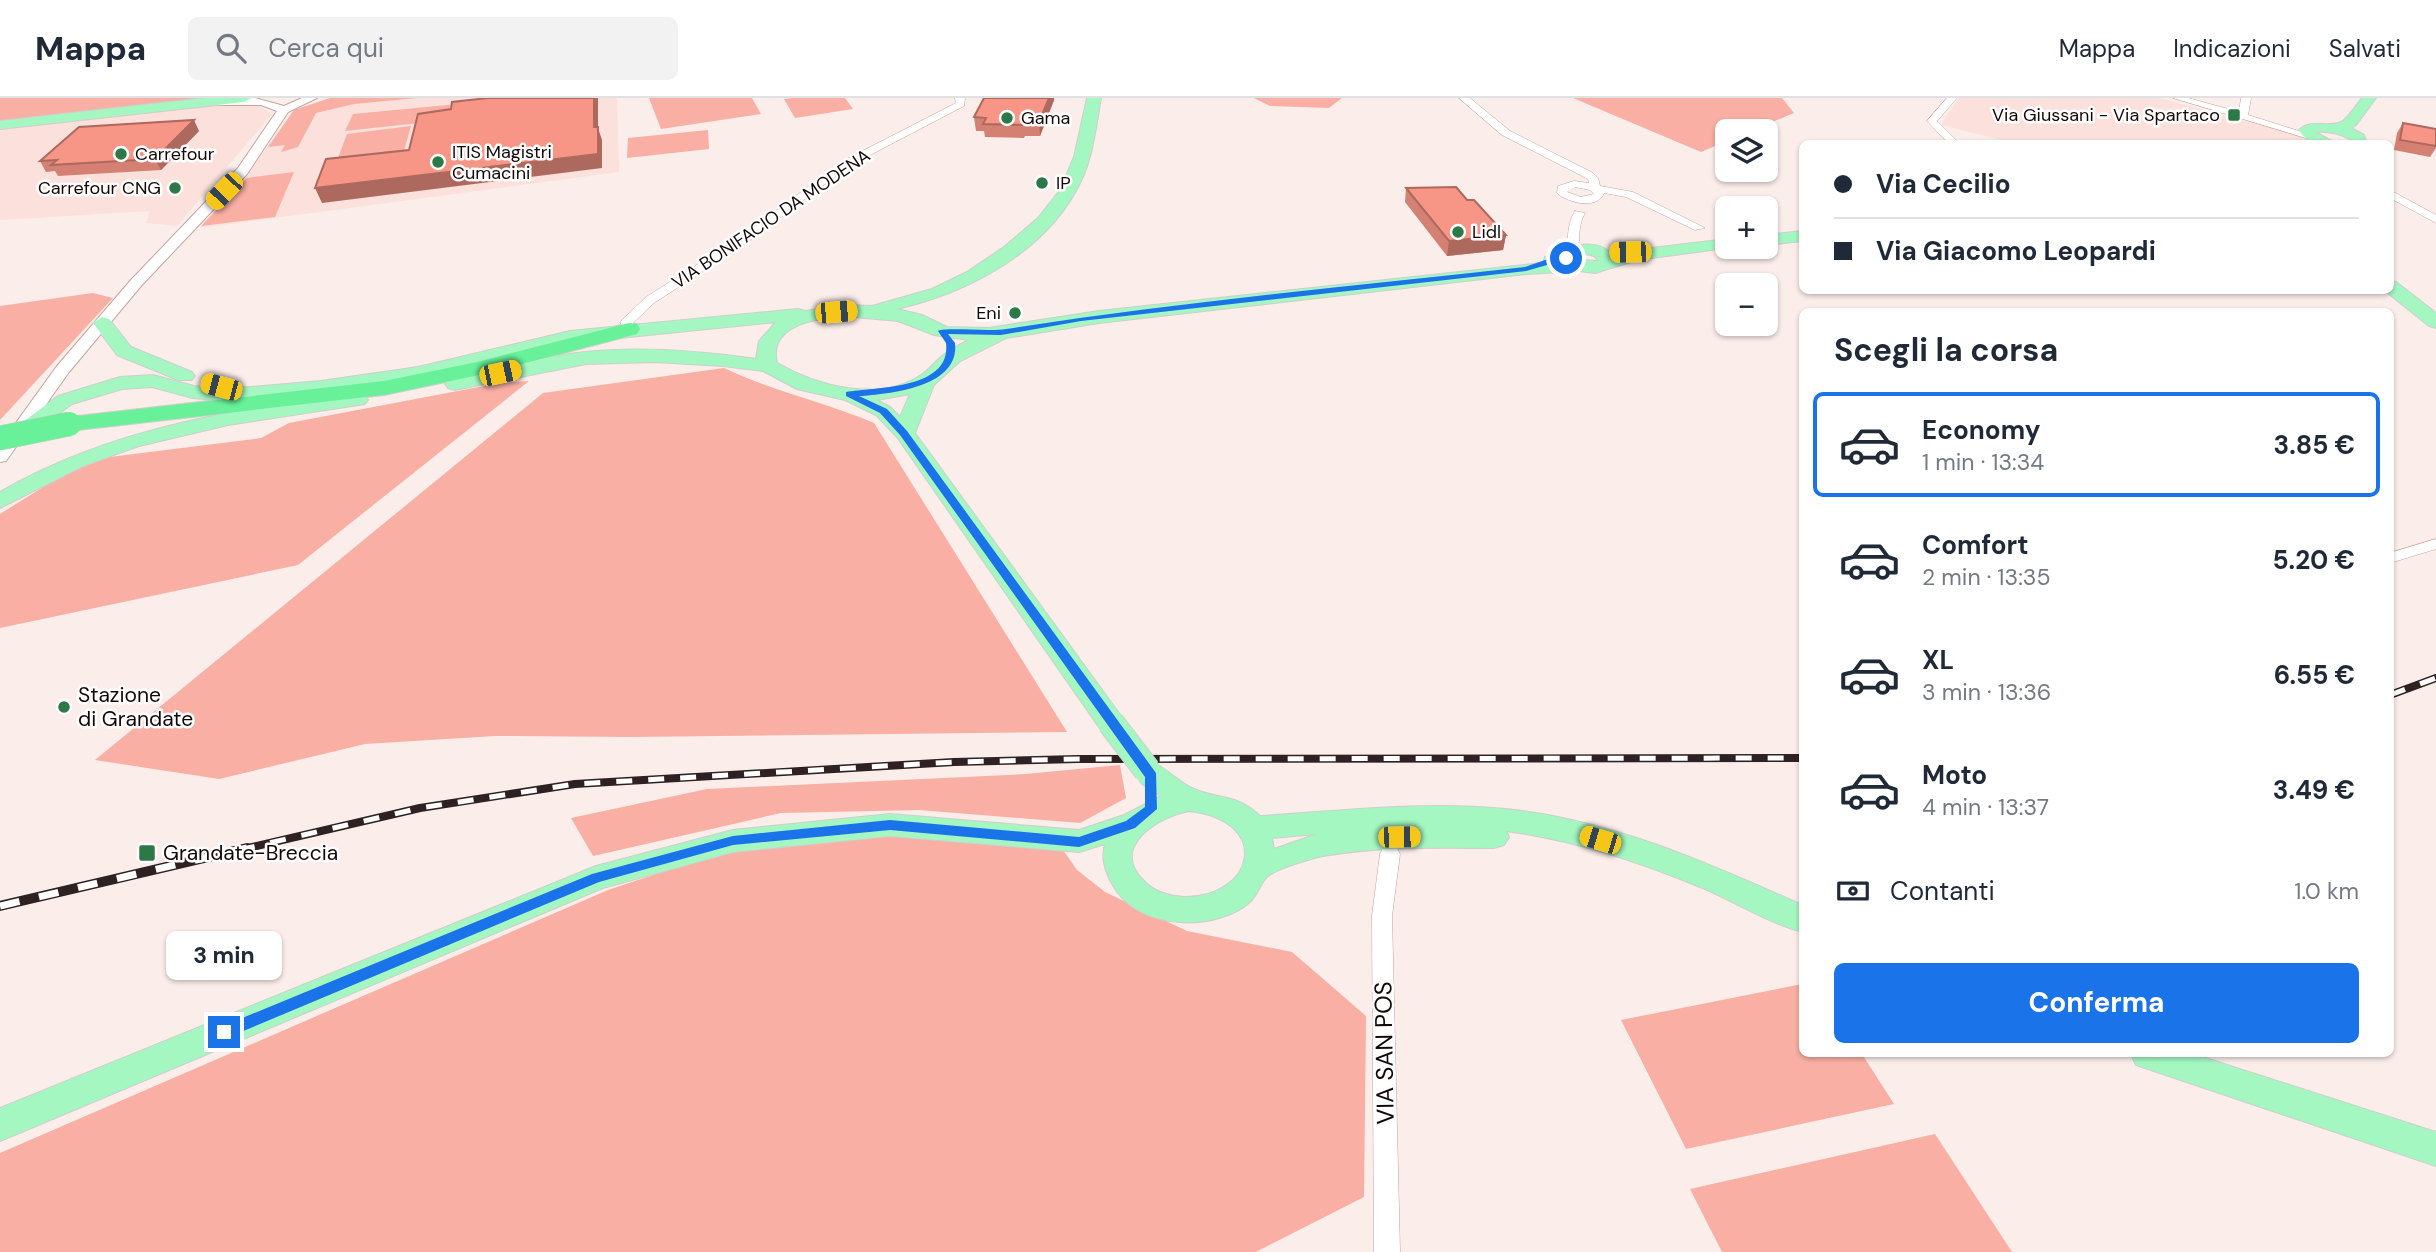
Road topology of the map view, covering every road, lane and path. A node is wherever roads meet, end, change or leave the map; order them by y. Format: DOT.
graph roads {
  1 [pos="244,98"];
  2 [pos="311,98"];
  3 [pos="961,98"];
  4 [pos="1094,98"];
  5 [pos="1464,98"];
  6 [pos="1952,98"];
  7 [pos="2178,98"];
  8 [pos="2246,98"];
  9 [pos="2370,98"];
  10 [pos="215,102"];
  11 [pos="281,104"];
  12 [pos="2244,116"];
  13 [pos="0,125"];
  14 [pos="2333,136"];
  15 [pos="1951,140"];
  16 [pos="1556,159"];
  17 [pos="1565,192"];
  18 [pos="1596,193"];
  19 [pos="2394,195"];
  20 [pos="2394,203"];
  21 [pos="1579,212"];
  22 [pos="2435,219"];
  23 [pos="1699,228"];
  24 [pos="1799,236"];
  25 [pos="1778,239"];
  26 [pos="1715,245"];
  27 [pos="1573,252"];
  28 [pos="1601,255"];
  29 [pos="2394,289"];
  30 [pos="940,292"];
  31 [pos="864,311"];
  32 [pos="821,313"];
  33 [pos="2436,322"];
  34 [pos="102,323"];
  35 [pos="936,328"];
  36 [pos="629,329"];
  37 [pos="1001,332"];
  38 [pos="950,359"];
  39 [pos="768,366"];
  40 [pos="925,381"];
  41 [pos="254,393"];
  42 [pos="849,394"];
  43 [pos="345,402"];
  44 [pos="64,430"];
  45 [pos="904,433"];
  46 [pos="9,436"];
  47 [pos="0,449"];
  48 [pos="0,457"];
  49 [pos="0,501"];
  50 [pos="2436,544"];
  51 [pos="2394,557"];
  52 [pos="1149,773"];
  53 [pos="1189,800"];
  54 [pos="1141,817"];
  55 [pos="1252,828"];
  56 [pos="1079,842"];
  57 [pos="1619,846"];
  58 [pos="1390,855"];
  59 [pos="1258,867"];
  60 [pos="1125,878"];
  61 [pos="1799,918"];
  62 [pos="2157,1057"];
  63 [pos="0,1125"];
  64 [pos="2436,1149"];
  65 [pos="1387,1252"];
  1 -- 10 [label="main road"];
  2 -- 11 [label="street"];
  3 -- 36 [label="street, VIA BONIFACIO DA MODENA"];
  4 -- 30 [label="main road"];
  5 -- 16 [label="street"];
  6 -- 15 [label="street"];
  7 -- 12 [label="street"];
  8 -- 12 [label="street"];
  9 -- 14 [label="main road"];
  10 -- 11 [label="street"];
  10 -- 13 [label="main road"];
  11 -- 34 [label="street"];
  12 -- 14 [label="street"];
  16 -- 17 [label="street"];
  16 -- 18 [label="street"];
  17 -- 18 [label="street"];
  17 -- 21 [label="street"];
  18 -- 21 [label="street"];
  18 -- 23 [label="street"];
  19 -- 22 [label="street"];
  20 -- 22 [label="street"];
  21 -- 27 [label="street"];
  24 -- 25 [label="main road"];
  26 -- 28 [label="main road"];
  27 -- 28 [label="street"];
  27 -- 28 [label="main road"];
  27 -- 37 [label="main road"];
  29 -- 33 [label="main road"];
  30 -- 31 [label="main road"];
  30 -- 35 [label="main road"];
  31 -- 32 [label="main road"];
  31 -- 35 [label="main road"];
  32 -- 36 [label="main road"];
  32 -- 39 [label="main road"];
  34 -- 41 [label="main road"];
  34 -- 46 [label="street"];
  35 -- 37 [label="main road"];
  35 -- 38 [label="main road"];
  36 -- 41 [label="main road"];
  36 -- 44 [label="highway"];
  37 -- 38 [label="main road"];
  38 -- 40 [label="main road"];
  39 -- 42 [label="main road"];
  39 -- 43 [label="main road"];
  40 -- 42 [label="main road"];
  40 -- 45 [label="main road"];
  41 -- 46 [label="main road"];
  42 -- 45 [label="main road"];
  43 -- 44 [label="highway"];
  43 -- 49 [label="main road"];
  44 -- 46 [label="highway, bridge"];
  44 -- 47 [label="highway"];
  45 -- 52 [label="main road, bridge"];
  46 -- 48 [label="street"];
  50 -- 51 [label="street"];
  52 -- 53 [label="main road"];
  52 -- 54 [label="main road"];
  53 -- 54 [label="main road"];
  53 -- 55 [label="main road"];
  54 -- 56 [label="main road"];
  54 -- 60 [label="main road"];
  55 -- 57 [label="main road"];
  55 -- 59 [label="main road"];
  56 -- 60 [label="main road"];
  56 -- 63 [label="main road"];
  57 -- 59 [label="main road"];
  57 -- 61 [label="main road"];
  58 -- 65 [label="street, VIA SAN POS"];
  59 -- 60 [label="main road"];
  62 -- 64 [label="main road"];
}
